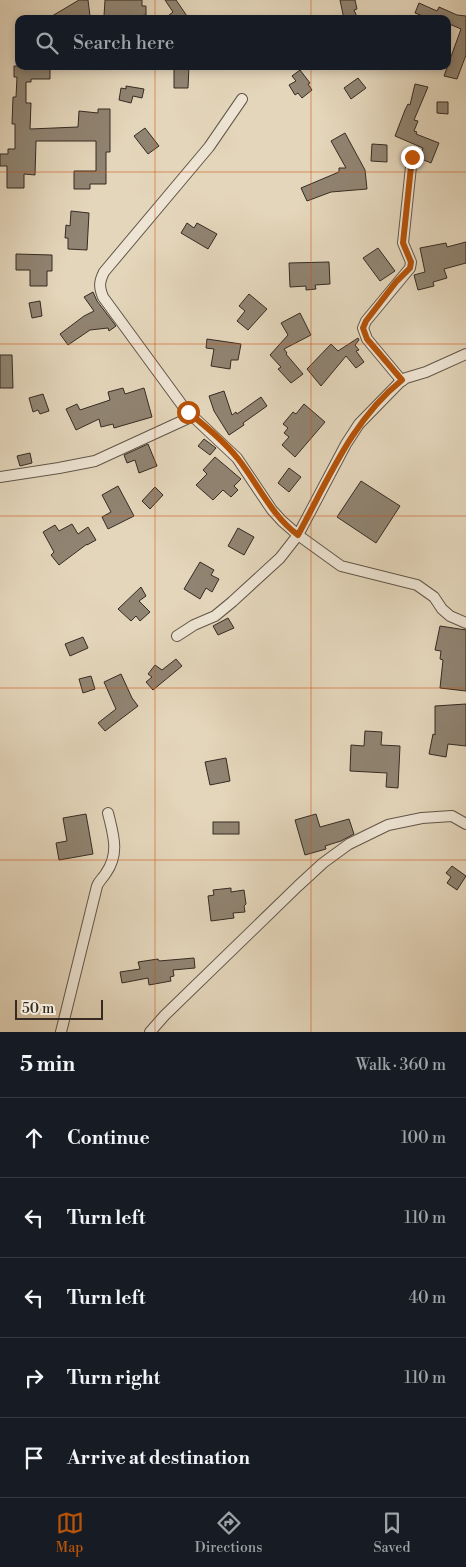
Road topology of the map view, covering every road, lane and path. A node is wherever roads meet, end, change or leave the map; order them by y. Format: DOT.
graph roads {
  1 [pos="242,99"];
  2 [pos="412,157"];
  3 [pos="466,354"];
  4 [pos="402,380"];
  5 [pos="193,416"];
  6 [pos="0,477"];
  7 [pos="298,535"];
  8 [pos="466,623"];
  9 [pos="177,636"];
  10 [pos="108,813"];
  11 [pos="466,824"];
  12 [pos="61,1032"];
  13 [pos="150,1032"];
  1 -- 5 [label="street"];
  2 -- 4 [label="street"];
  3 -- 4 [label="street"];
  4 -- 7 [label="street"];
  5 -- 6 [label="street"];
  5 -- 7 [label="street"];
  7 -- 8 [label="street"];
  7 -- 9 [label="street"];
  10 -- 12 [label="street"];
  11 -- 13 [label="street"];
}
